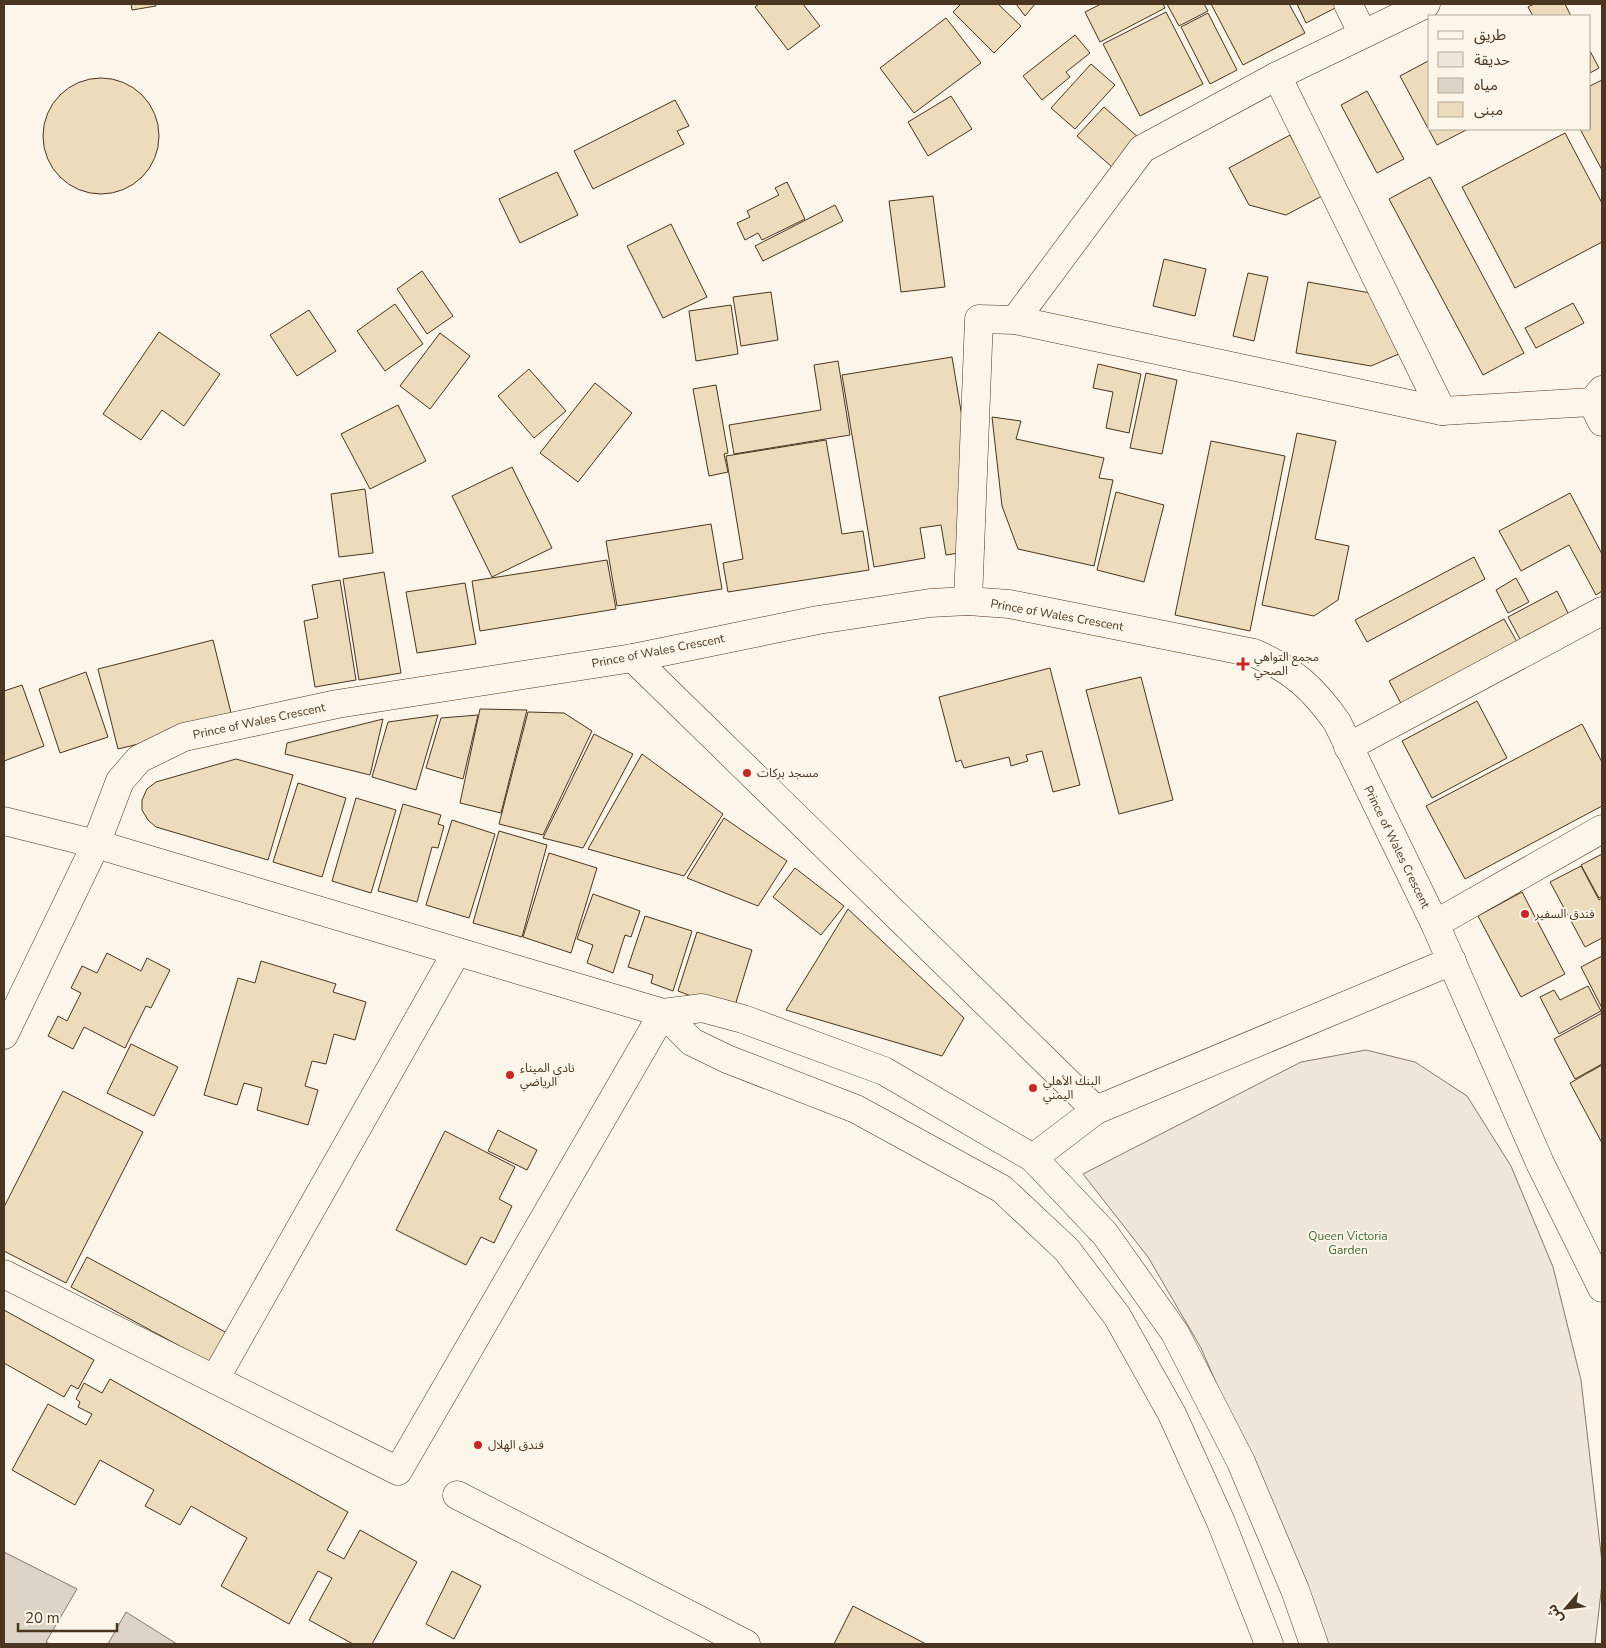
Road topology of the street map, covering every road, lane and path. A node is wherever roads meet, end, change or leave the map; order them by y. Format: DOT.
graph roads {
  1 [pos="1348,4"];
  2 [pos="1426,4"];
  3 [pos="1363,34"];
  4 [pos="1278,76"];
  5 [pos="1015,320"];
  6 [pos="1600,404"];
  7 [pos="1442,411"];
  8 [pos="968,601"];
  9 [pos="1602,611"];
  10 [pos="634,658"];
  11 [pos="1348,747"];
  12 [pos="4,822"];
  13 [pos="1602,829"];
  14 [pos="96,844"];
  15 [pos="1435,924"];
  16 [pos="456,953"];
  17 [pos="1452,961"];
  18 [pos="663,1013"];
  19 [pos="4,1035"];
  20 [pos="1096,1110"];
  21 [pos="1033,1158"];
  22 [pos="1002,1189"];
  23 [pos="4,1274"];
  24 [pos="1602,1288"];
  25 [pos="215,1379"];
  26 [pos="457,1495"];
  27 [pos="746,1644"];
  28 [pos="1269,1644"];
  29 [pos="1314,1644"];
  1 -- 3 [label="street"];
  2 -- 3 [label="street"];
  3 -- 4 [label="street"];
  4 -- 5 [label="street"];
  4 -- 7 [label="street"];
  5 -- 7 [label="street"];
  5 -- 8 [label="street"];
  6 -- 7 [label="street"];
  8 -- 10 [label="street, Prince of Wales Crescent"];
  8 -- 11 [label="street, Prince of Wales Crescent"];
  9 -- 11 [label="street"];
  10 -- 14 [label="street, Prince of Wales Crescent"];
  10 -- 20 [label="street"];
  11 -- 15 [label="street, Prince of Wales Crescent"];
  12 -- 14 [label="street"];
  13 -- 15 [label="street"];
  14 -- 16 [label="street"];
  14 -- 19 [label="street"];
  15 -- 17 [label="street, Prince of Wales Crescent"];
  16 -- 18 [label="street"];
  16 -- 25 [label="street"];
  17 -- 20 [label="street"];
  17 -- 24 [label="street, Prince of Wales Crescent"];
  18 -- 21 [label="street"];
  18 -- 22 [label="street"];
  18 -- 25 [label="street"];
  20 -- 21 [label="street"];
  21 -- 22 [label="street"];
  21 -- 29 [label="street"];
  22 -- 28 [label="street"];
  23 -- 25 [label="street"];
  26 -- 27 [label="street"];
}
